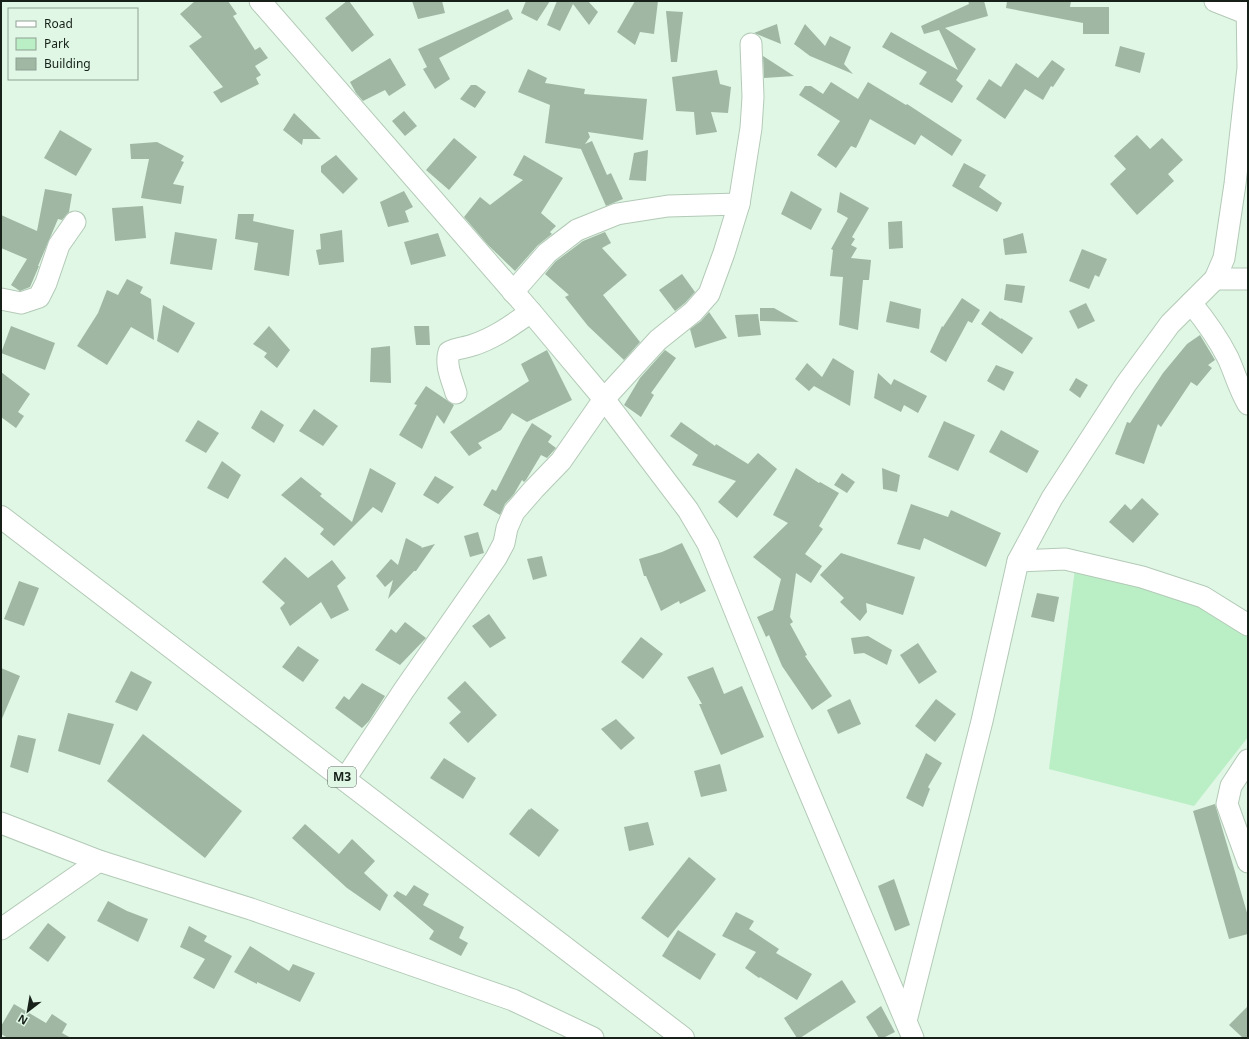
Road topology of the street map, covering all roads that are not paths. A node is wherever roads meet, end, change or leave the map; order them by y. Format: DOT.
graph roads {
  1 [pos="260,1"];
  2 [pos="1215,1"];
  3 [pos="1247,10"];
  4 [pos="751,44"];
  5 [pos="739,204"];
  6 [pos="75,222"];
  7 [pos="1215,279"];
  8 [pos="1248,279"];
  9 [pos="513,292"];
  10 [pos="1,299"];
  11 [pos="1191,303"];
  12 [pos="531,312"];
  13 [pos="456,392"];
  14 [pos="604,399"];
  15 [pos="1248,404"];
  16 [pos="1,516"];
  17 [pos="1018,561"];
  18 [pos="1248,625"];
  19 [pos="1248,760"];
  20 [pos="345,779"];
  21 [pos="1,823"];
  22 [pos="99,861"];
  23 [pos="1248,862"];
  24 [pos="1,929"];
  25 [pos="910,1029"];
  26 [pos="593,1038"];
  27 [pos="684,1038"];
  1 -- 9 [label="street"];
  2 -- 3 [label="street"];
  3 -- 7 [label="street"];
  4 -- 5 [label="street"];
  5 -- 9 [label="street"];
  5 -- 14 [label="street"];
  6 -- 10 [label="street"];
  7 -- 8 [label="street"];
  7 -- 11 [label="street"];
  9 -- 12 [label="street"];
  11 -- 15 [label="street"];
  11 -- 17 [label="street"];
  12 -- 13 [label="street"];
  12 -- 14 [label="street"];
  14 -- 20 [label="street"];
  14 -- 25 [label="street"];
  16 -- 20 [label="highway, M3"];
  17 -- 18 [label="street"];
  17 -- 25 [label="street"];
  19 -- 23 [label="street"];
  20 -- 27 [label="highway, M3"];
  21 -- 22 [label="street"];
  22 -- 24 [label="street"];
  22 -- 26 [label="street"];
}
